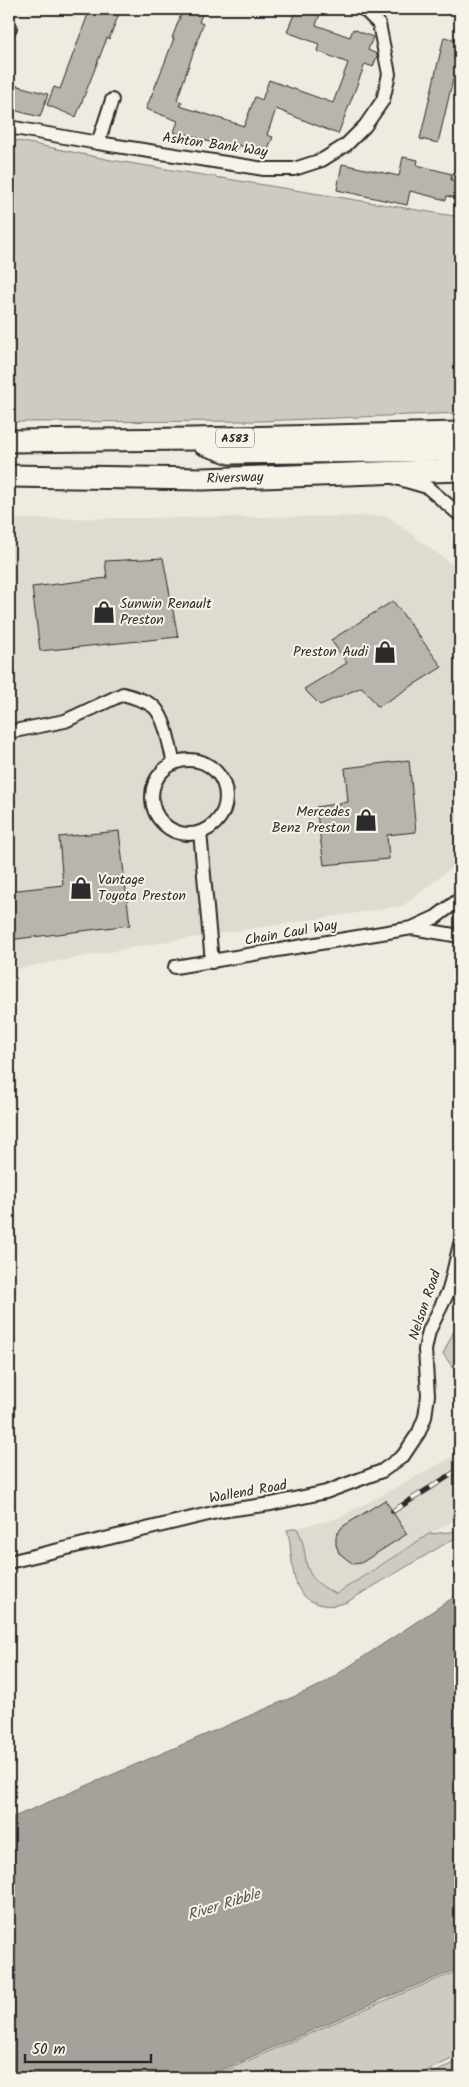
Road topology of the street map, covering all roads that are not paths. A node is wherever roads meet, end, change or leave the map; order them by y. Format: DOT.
graph roads {
  1 [pos="364,9"];
  2 [pos="112,100"];
  3 [pos="9,127"];
  4 [pos="98,143"];
  5 [pos="460,433"];
  6 [pos="192,439"];
  7 [pos="9,441"];
  8 [pos="460,450"];
  9 [pos="460,470"];
  10 [pos="374,474"];
  11 [pos="9,476"];
  12 [pos="460,515"];
  13 [pos="9,732"];
  14 [pos="174,763"];
  15 [pos="200,832"];
  16 [pos="460,899"];
  17 [pos="412,928"];
  18 [pos="460,936"];
  19 [pos="212,962"];
  20 [pos="175,967"];
  21 [pos="460,1244"];
  22 [pos="426,1377"];
  23 [pos="9,1562"];
  1 -- 4 [label="street, Ashton Bank Way"];
  2 -- 4 [label="street"];
  3 -- 4 [label="street, Ashton Bank Way"];
  5 -- 6 [label="highway, A583"];
  6 -- 7 [label="highway, A583"];
  6 -- 8 [label="highway, A583"];
  9 -- 10 [label="highway, Riversway"];
  10 -- 11 [label="highway, Riversway"];
  10 -- 12 [label="street"];
  13 -- 14 [label="street"];
  14 -- 15 [label="street"];
  14 -- 15 [label="street"];
  15 -- 19 [label="street"];
  16 -- 17 [label="street, Chain Caul Way"];
  17 -- 18 [label="street, Chain Caul Way"];
  17 -- 19 [label="street, Chain Caul Way"];
  19 -- 20 [label="street, Chain Caul Way"];
  21 -- 22 [label="street, Nelson Road"];
  22 -- 23 [label="street, Wallend Road"];
}
